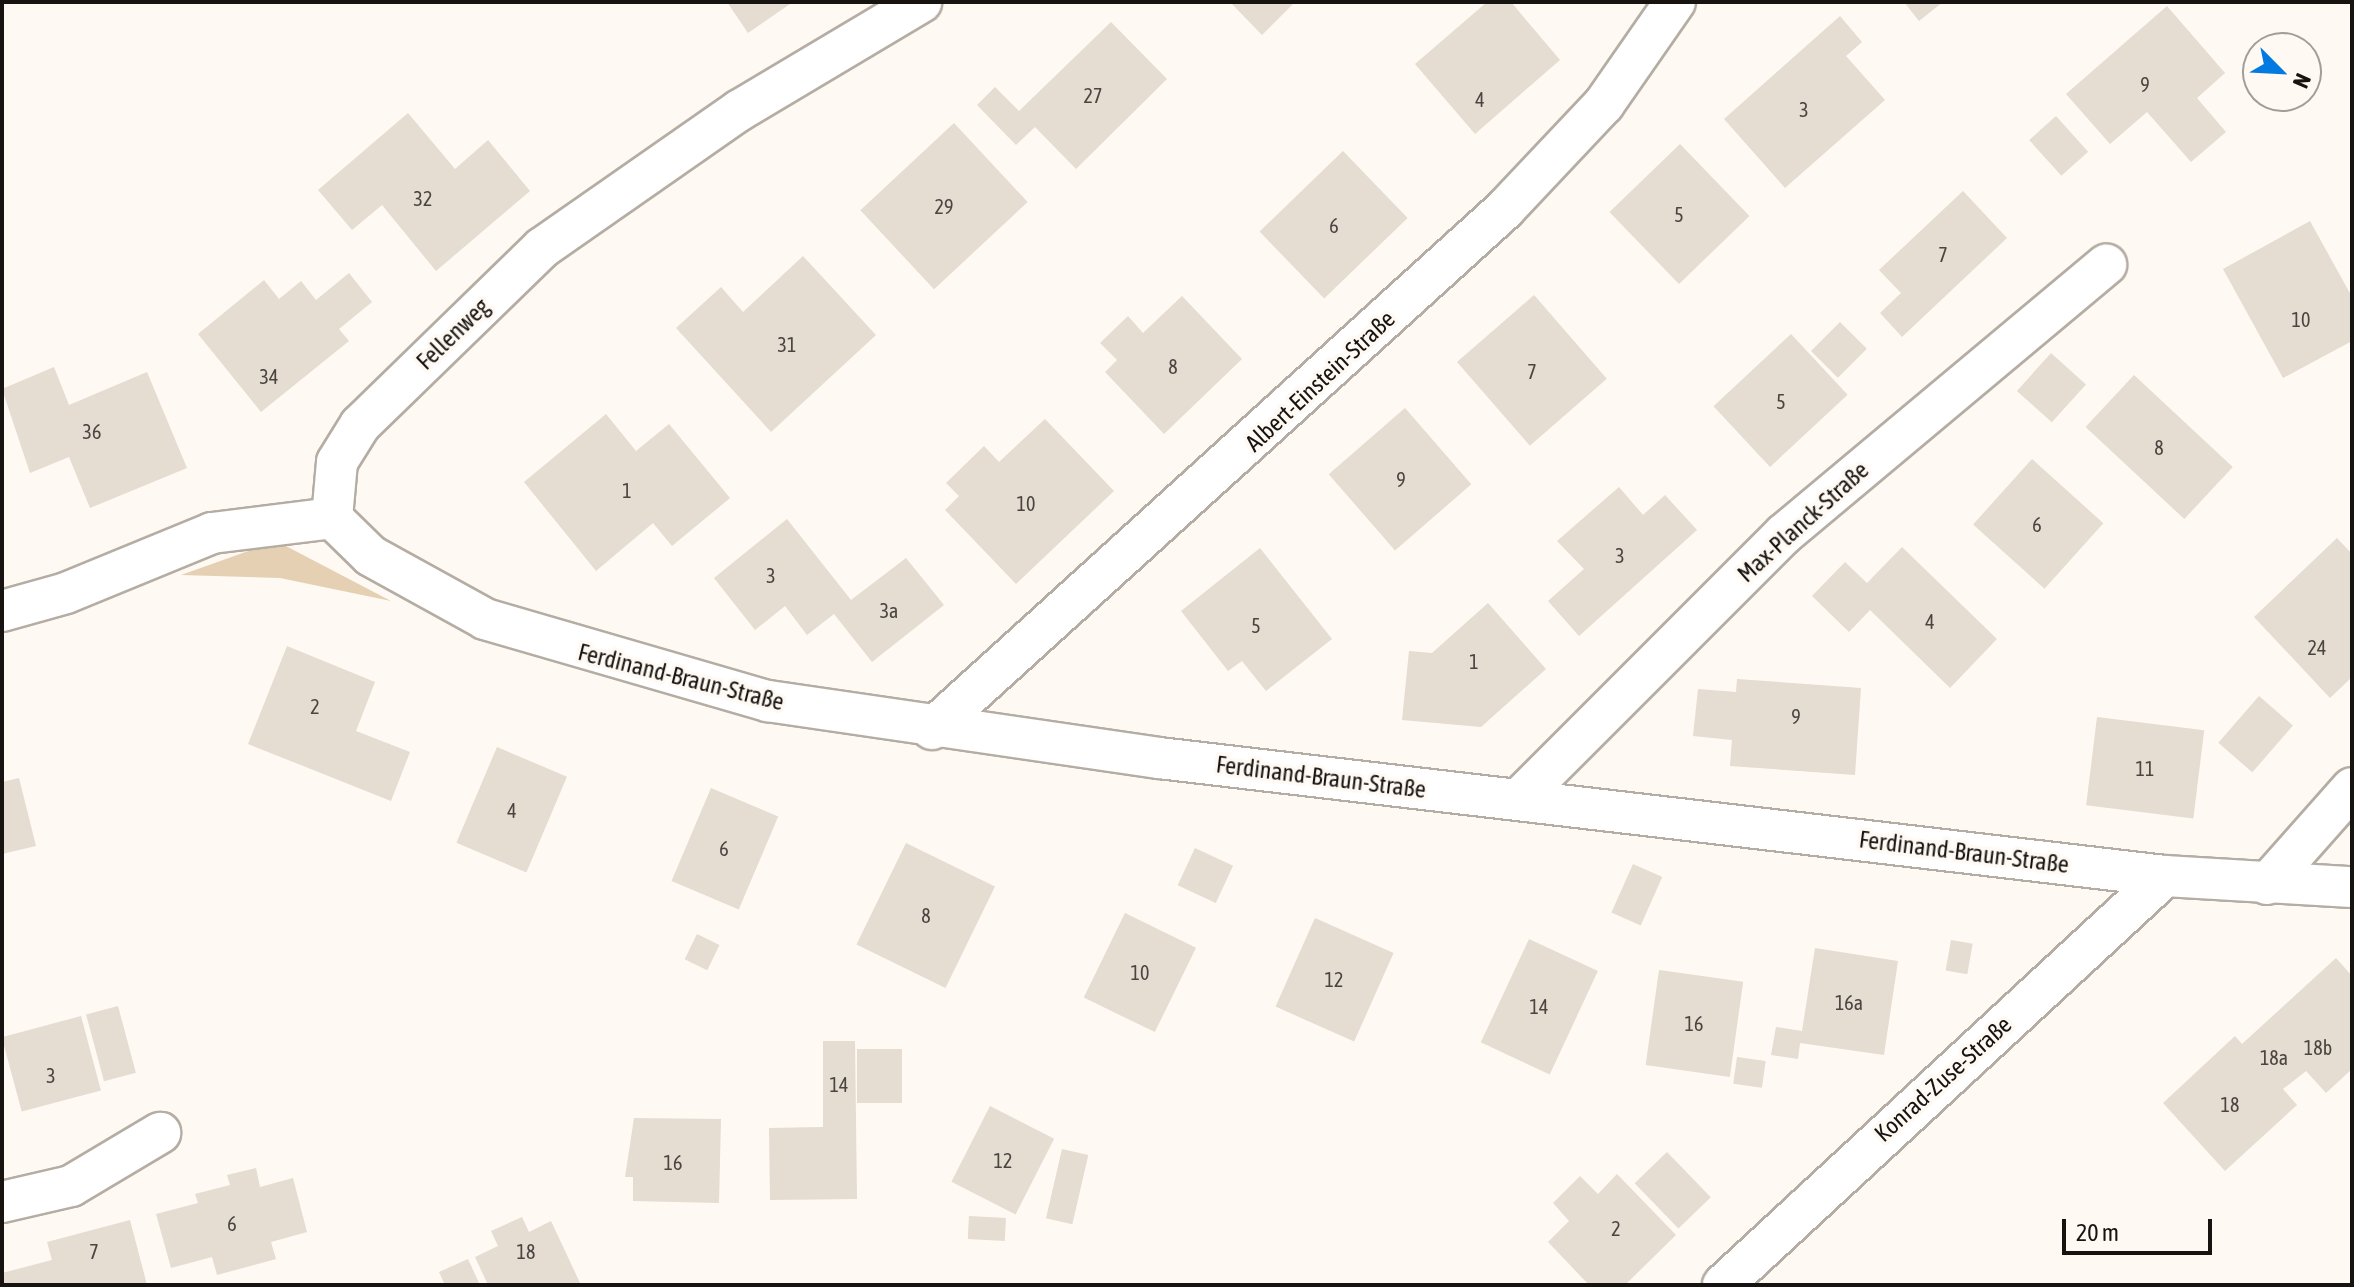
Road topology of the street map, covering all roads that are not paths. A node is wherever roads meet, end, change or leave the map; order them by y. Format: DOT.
graph roads {
  1 [pos="921,2"];
  2 [pos="1675,2"];
  3 [pos="2106,265"];
  4 [pos="332,518"];
  5 [pos="2,611"];
  6 [pos="932,729"];
  7 [pos="2352,788"];
  8 [pos="1519,799"];
  9 [pos="2165,876"];
  10 [pos="2267,884"];
  11 [pos="2352,887"];
  12 [pos="160,1133"];
  13 [pos="2,1202"];
  14 [pos="1723,1285"];
  1 -- 4 [label="street, Fellenweg"];
  2 -- 6 [label="street, Albert-Einstein-Straße"];
  3 -- 8 [label="street, Max-Planck-Straße"];
  4 -- 5 [label="street"];
  4 -- 6 [label="street, Ferdinand-Braun-Straße"];
  6 -- 8 [label="street, Ferdinand-Braun-Straße"];
  7 -- 10 [label="street"];
  8 -- 9 [label="street, Ferdinand-Braun-Straße"];
  9 -- 10 [label="street, Ferdinand-Braun-Straße"];
  9 -- 14 [label="street, Konrad-Zuse-Straße"];
  10 -- 11 [label="street, Ferdinand-Braun-Straße"];
  12 -- 13 [label="street"];
}
